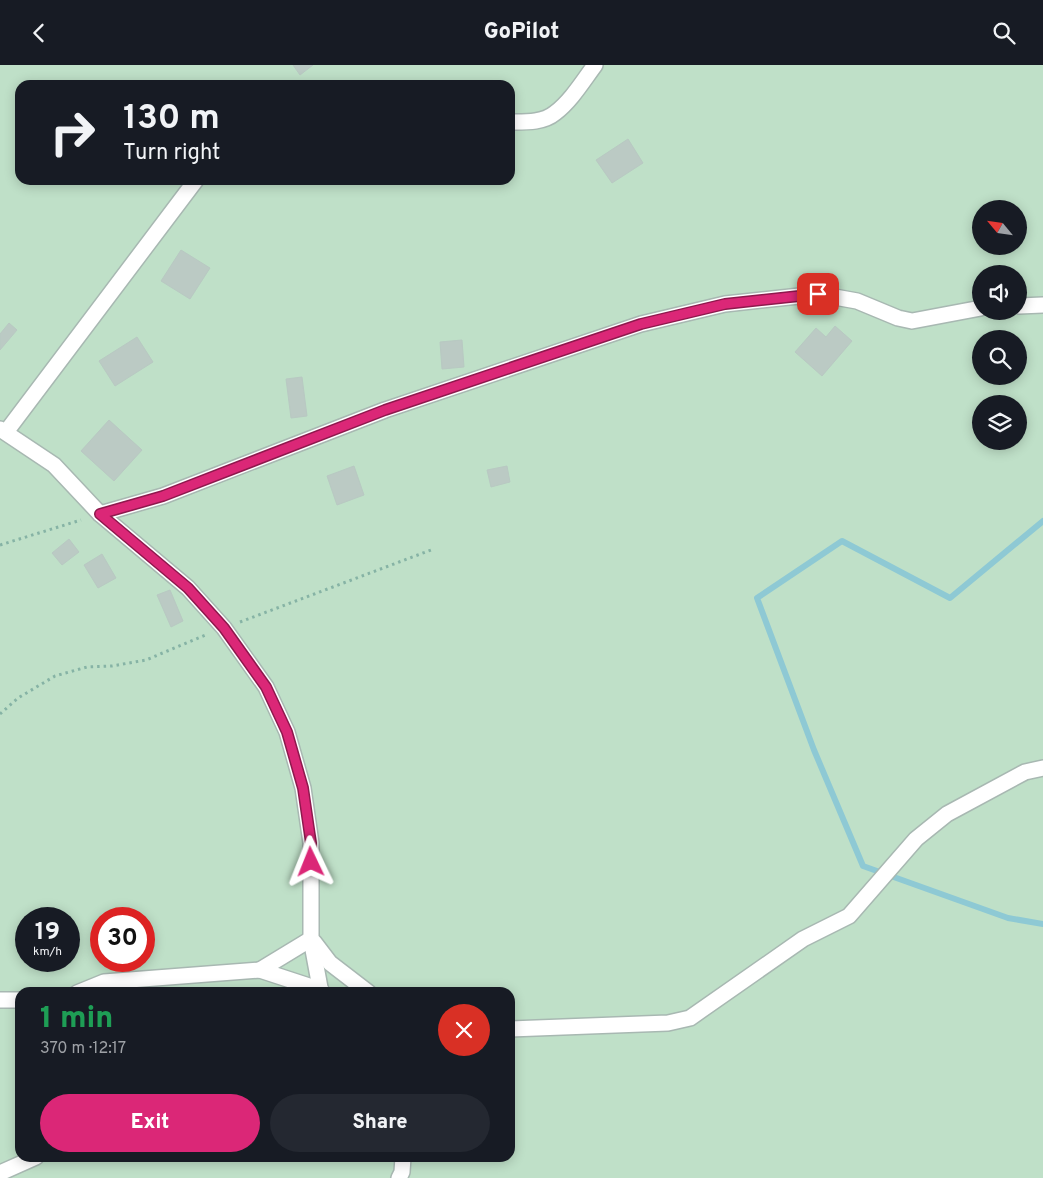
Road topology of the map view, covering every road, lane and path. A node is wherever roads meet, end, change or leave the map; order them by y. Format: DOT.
graph roads {
  1 [pos="595,65"];
  2 [pos="515,122"];
  3 [pos="192,185"];
  4 [pos="1043,305"];
  5 [pos="1027,306"];
  6 [pos="972,310"];
  7 [pos="3,430"];
  8 [pos="100,514"];
  9 [pos="0,545"];
  10 [pos="1043,768"];
  11 [pos="312,939"];
  12 [pos="260,970"];
  13 [pos="91,987"];
  14 [pos="309,987"];
  15 [pos="320,987"];
  16 [pos="361,987"];
  17 [pos="0,1000"];
  18 [pos="15,1001"];
  19 [pos="515,1029"];
  20 [pos="25,1162"];
  21 [pos="403,1162"];
  22 [pos="0,1173"];
  23 [pos="399,1178"];
  1 -- 2 [label="street"];
  3 -- 7 [label="street"];
  4 -- 5 [label="street"];
  6 -- 8 [label="street"];
  7 -- 8 [label="street"];
  8 -- 9 [label="path"];
  8 -- 11 [label="street"];
  10 -- 19 [label="street"];
  11 -- 12 [label="street"];
  11 -- 15 [label="street"];
  11 -- 16 [label="street"];
  12 -- 13 [label="street"];
  12 -- 14 [label="street"];
  17 -- 18 [label="street"];
  20 -- 22 [label="street"];
  21 -- 23 [label="street"];
}
